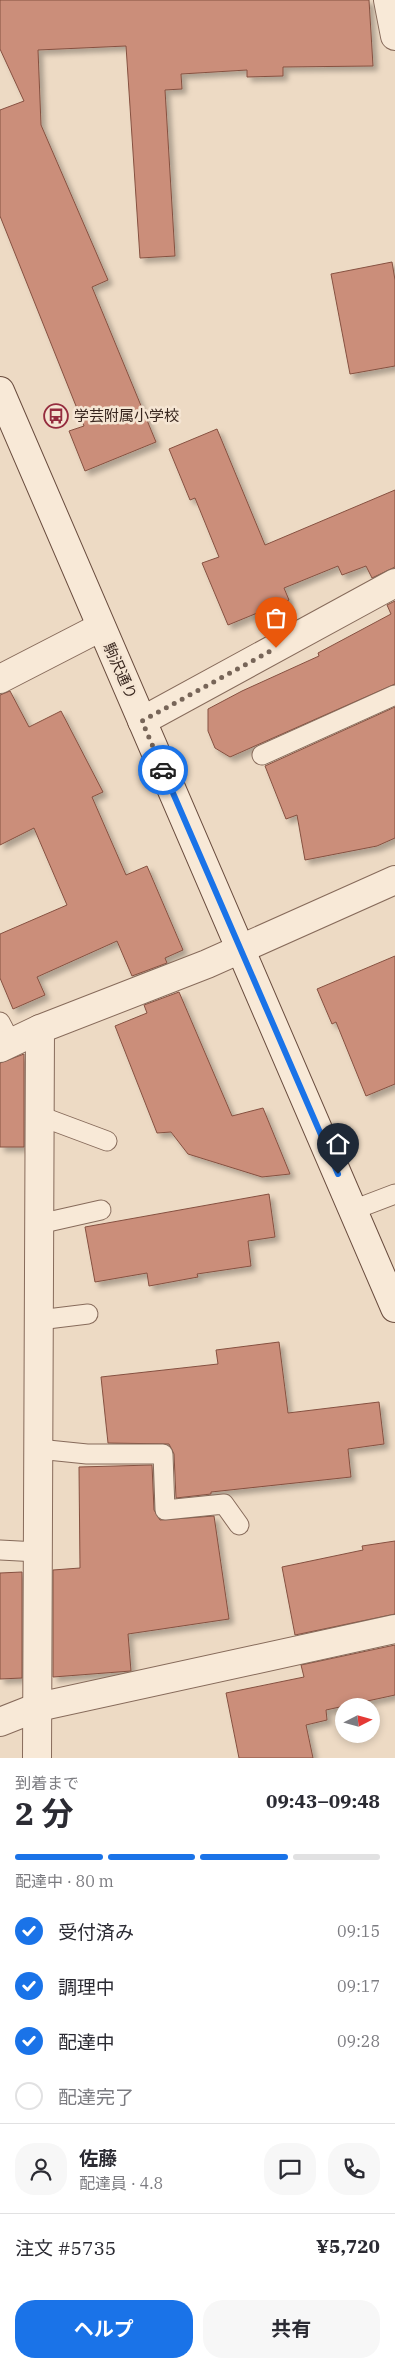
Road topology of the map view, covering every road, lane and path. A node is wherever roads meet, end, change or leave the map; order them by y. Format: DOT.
graph roads {
  1 [pos="388,0"];
  2 [pos="395,36"];
  3 [pos="0,390"];
  4 [pos="395,583"];
  5 [pos="101,627"];
  6 [pos="0,679"];
  7 [pos="395,695"];
  8 [pos="142,721"];
  9 [pos="262,755"];
  10 [pos="395,880"];
  11 [pos="240,949"];
  12 [pos="40,1029"];
  13 [pos="4,1038"];
  14 [pos="40,1116"];
  15 [pos="107,1140"];
  16 [pos="395,1194"];
  17 [pos="101,1210"];
  18 [pos="354,1210"];
  19 [pos="39,1224"];
  20 [pos="395,1308"];
  21 [pos="88,1314"];
  22 [pos="39,1320"];
  23 [pos="38,1449"];
  24 [pos="239,1525"];
  25 [pos="0,1550"];
  26 [pos="38,1552"];
  27 [pos="395,1629"];
  28 [pos="38,1707"];
  29 [pos="0,1722"];
  30 [pos="37,1758"];
  1 -- 2 [label="street"];
  3 -- 5 [label="street, 駒沢通り"];
  4 -- 8 [label="street"];
  5 -- 6 [label="street"];
  5 -- 8 [label="street, 駒沢通り"];
  7 -- 9 [label="lane"];
  8 -- 11 [label="street, 駒沢通り"];
  10 -- 11 [label="street"];
  11 -- 12 [label="street"];
  11 -- 18 [label="street, 駒沢通り"];
  12 -- 13 [label="street"];
  12 -- 14 [label="street"];
  14 -- 15 [label="lane"];
  14 -- 19 [label="street"];
  16 -- 18 [label="lane"];
  17 -- 19 [label="lane"];
  18 -- 20 [label="street, 駒沢通り"];
  19 -- 22 [label="street"];
  21 -- 22 [label="lane"];
  22 -- 23 [label="street"];
  23 -- 24 [label="lane"];
  23 -- 26 [label="street"];
  25 -- 26 [label="lane"];
  26 -- 28 [label="street"];
  27 -- 28 [label="street"];
  28 -- 29 [label="street"];
  28 -- 30 [label="street"];
}
